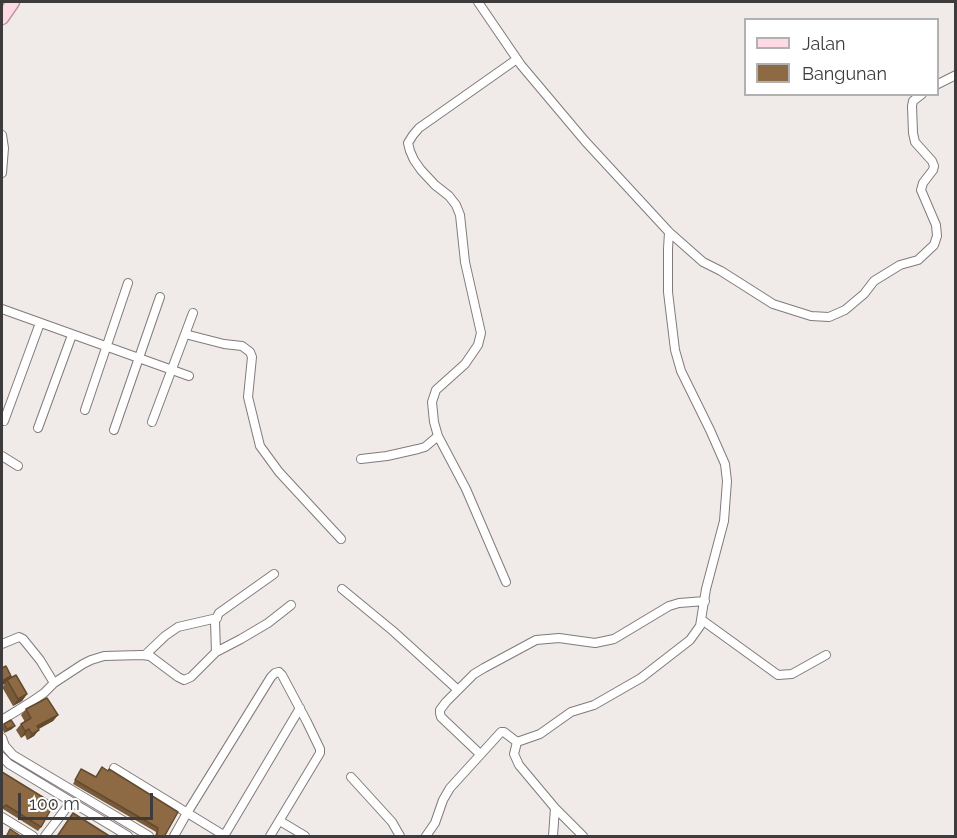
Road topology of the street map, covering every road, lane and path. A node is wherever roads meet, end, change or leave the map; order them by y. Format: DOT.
graph roads {
  1 [pos="13,2"];
  2 [pos="478,2"];
  3 [pos="2,18"];
  4 [pos="517,59"];
  5 [pos="956,75"];
  6 [pos="939,84"];
  7 [pos="920,96"];
  8 [pos="2,135"];
  9 [pos="2,173"];
  10 [pos="669,232"];
  11 [pos="128,284"];
  12 [pos="160,297"];
  13 [pos="2,309"];
  14 [pos="193,313"];
  15 [pos="40,323"];
  16 [pos="185,334"];
  17 [pos="72,335"];
  18 [pos="106,347"];
  19 [pos="139,359"];
  20 [pos="171,370"];
  21 [pos="189,376"];
  22 [pos="85,410"];
  23 [pos="4,422"];
  24 [pos="152,422"];
  25 [pos="38,428"];
  26 [pos="114,429"];
  27 [pos="438,436"];
  28 [pos="2,456"];
  29 [pos="361,459"];
  30 [pos="18,466"];
  31 [pos="341,539"];
  32 [pos="274,574"];
  33 [pos="506,582"];
  34 [pos="342,589"];
  35 [pos="705,601"];
  36 [pos="291,605"];
  37 [pos="217,618"];
  38 [pos="702,620"];
  39 [pos="2,645"];
  40 [pos="216,652"];
  41 [pos="145,655"];
  42 [pos="826,655"];
  43 [pos="54,683"];
  44 [pos="458,690"];
  45 [pos="300,708"];
  46 [pos="2,720"];
  47 [pos="2,738"];
  48 [pos="517,742"];
  49 [pos="480,754"];
  50 [pos="2,757"];
  51 [pos="114,768"];
  52 [pos="351,777"];
  53 [pos="71,802"];
  54 [pos="555,808"];
  55 [pos="187,813"];
  56 [pos="2,820"];
  57 [pos="279,822"];
  58 [pos="224,836"];
  59 [pos="33,837"];
  60 [pos="45,837"];
  61 [pos="128,837"];
  62 [pos="149,837"];
  63 [pos="174,837"];
  64 [pos="270,837"];
  65 [pos="305,837"];
  66 [pos="400,837"];
  67 [pos="426,837"];
  68 [pos="553,837"];
  69 [pos="583,837"];
  1 -- 3 [label="main road"];
  2 -- 4 [label="street"];
  4 -- 10 [label="street"];
  4 -- 27 [label="street"];
  5 -- 6 [label="street"];
  7 -- 10 [label="street"];
  8 -- 9 [label="street"];
  10 -- 35 [label="street"];
  11 -- 18 [label="street"];
  12 -- 19 [label="street"];
  13 -- 15 [label="street"];
  14 -- 16 [label="street"];
  15 -- 17 [label="street"];
  15 -- 23 [label="street"];
  16 -- 20 [label="street"];
  16 -- 31 [label="street"];
  17 -- 18 [label="street"];
  17 -- 25 [label="street"];
  18 -- 19 [label="street"];
  18 -- 22 [label="street"];
  19 -- 20 [label="street"];
  19 -- 26 [label="street"];
  20 -- 21 [label="street"];
  20 -- 24 [label="street"];
  27 -- 29 [label="street"];
  27 -- 33 [label="street"];
  28 -- 30 [label="street"];
  32 -- 37 [label="street"];
  34 -- 44 [label="street"];
  35 -- 38 [label="street"];
  35 -- 44 [label="street"];
  36 -- 40 [label="street"];
  37 -- 40 [label="street"];
  37 -- 41 [label="street"];
  38 -- 42 [label="street"];
  38 -- 48 [label="street"];
  39 -- 43 [label="street"];
  40 -- 41 [label="street"];
  41 -- 43 [label="street"];
  43 -- 46 [label="street"];
  44 -- 49 [label="street"];
  45 -- 55 [label="street"];
  45 -- 57 [label="street"];
  45 -- 58 [label="street"];
  47 -- 62 [label="street"];
  48 -- 49 [label="street"];
  48 -- 54 [label="street"];
  49 -- 67 [label="street"];
  50 -- 53 [label="street"];
  51 -- 55 [label="street"];
  52 -- 66 [label="street"];
  53 -- 60 [label="street"];
  53 -- 61 [label="street"];
  54 -- 68 [label="street"];
  54 -- 69 [label="street"];
  55 -- 58 [label="street"];
  55 -- 63 [label="street"];
  56 -- 59 [label="street"];
  57 -- 64 [label="street"];
  57 -- 65 [label="street"];
}
